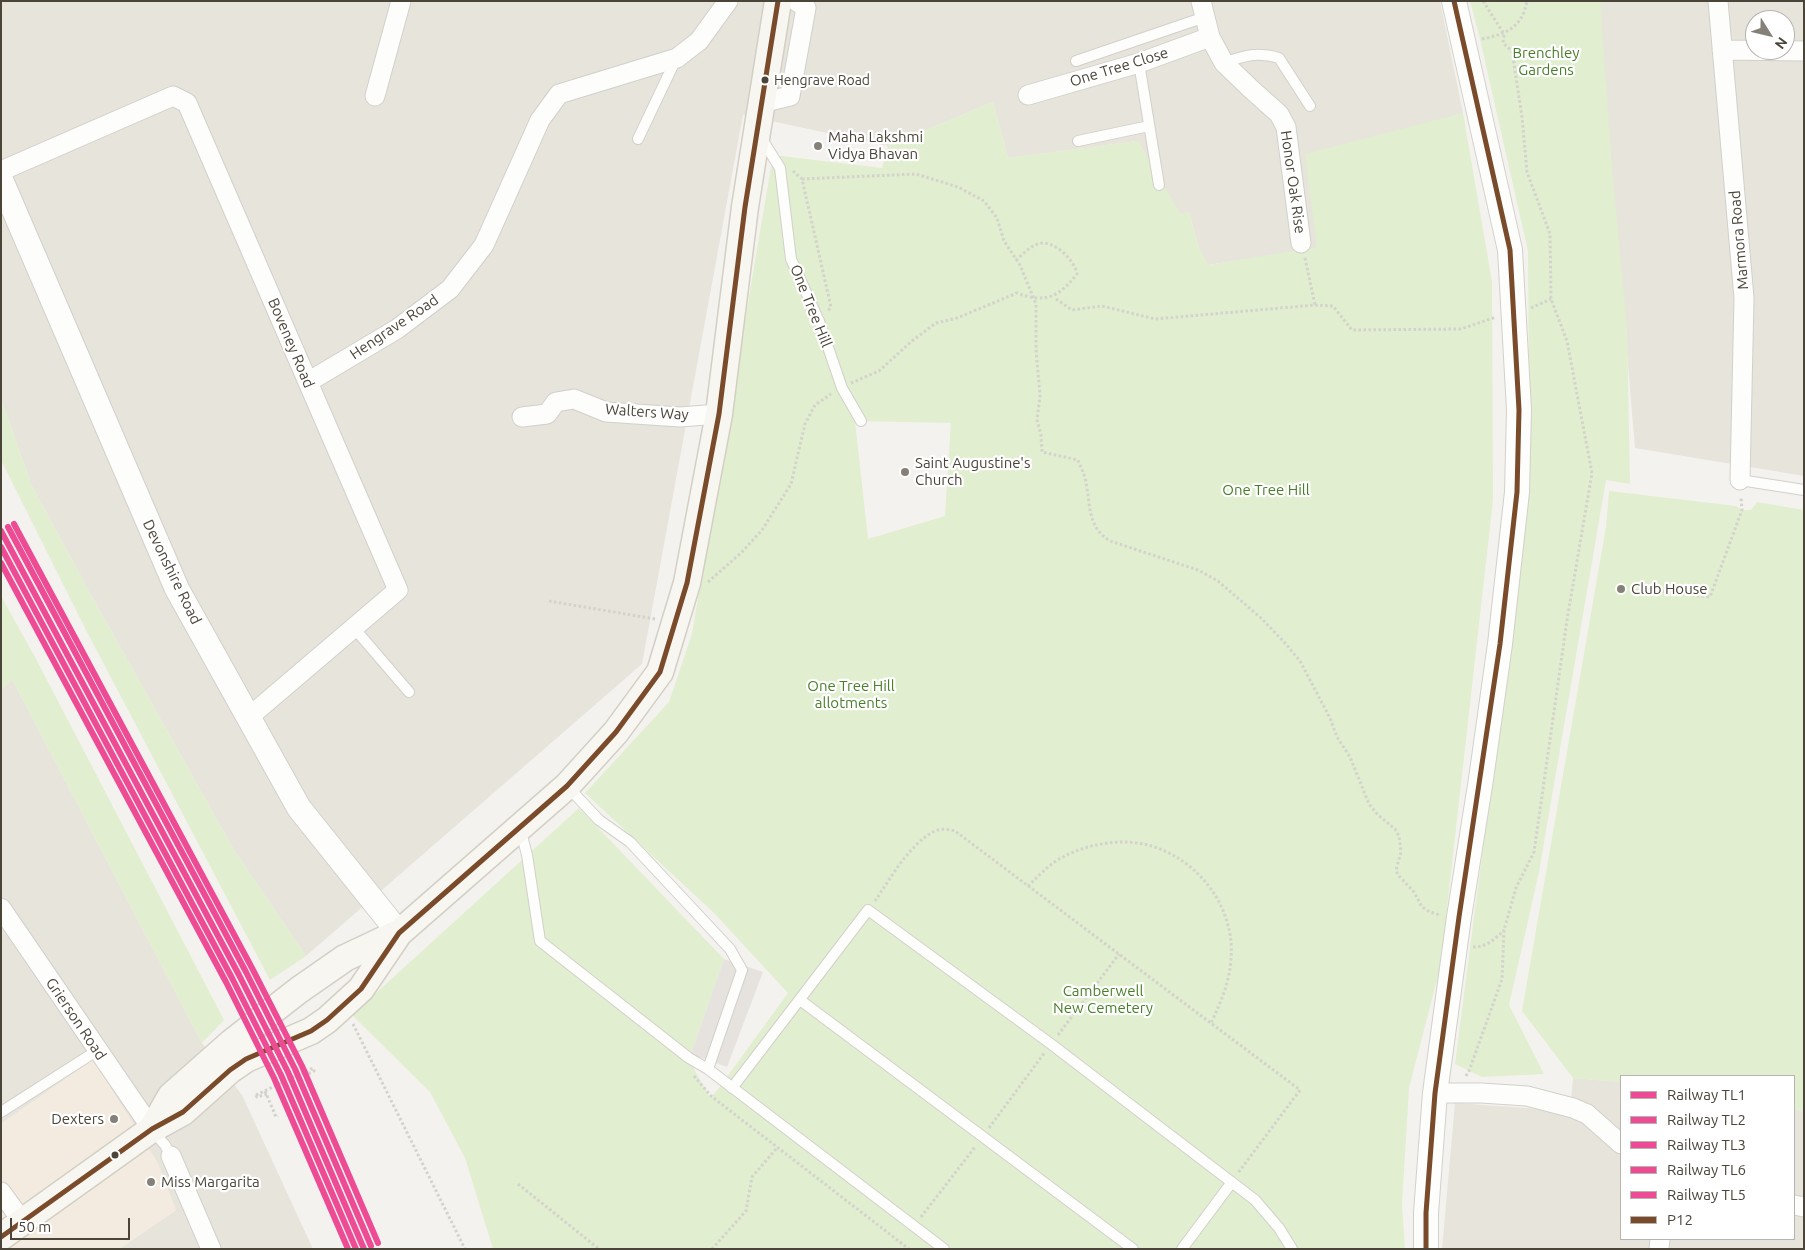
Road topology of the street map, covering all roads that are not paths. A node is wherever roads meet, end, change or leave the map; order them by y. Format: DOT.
graph roads {
  1 [pos="401,1"];
  2 [pos="728,1"];
  3 [pos="778,1"];
  4 [pos="796,1"];
  5 [pos="1454,1"];
  6 [pos="1718,1"];
  7 [pos="1203,9"];
  8 [pos="1210,37"];
  9 [pos="1722,50"];
  10 [pos="1804,51"];
  11 [pos="677,58"];
  12 [pos="1076,62"];
  13 [pos="1139,62"];
  14 [pos="1224,62"];
  15 [pos="1028,95"];
  16 [pos="375,96"];
  17 [pos="761,103"];
  18 [pos="1310,106"];
  19 [pos="1149,126"];
  20 [pos="756,130"];
  21 [pos="638,139"];
  22 [pos="1078,141"];
  23 [pos="1,171"];
  24 [pos="1,180"];
  25 [pos="1159,185"];
  26 [pos="1301,243"];
  27 [pos="308,382"];
  28 [pos="719,414"];
  29 [pos="522,417"];
  30 [pos="861,421"];
  31 [pos="1740,480"];
  32 [pos="1804,490"];
  33 [pos="354,628"];
  34 [pos="409,692"];
  35 [pos="249,717"];
  36 [pos="566,786"];
  37 [pos="519,827"];
  38 [pos="1,908"];
  39 [pos="399,933"];
  40 [pos="800,1000"];
  41 [pos="98,1050"];
  42 [pos="238,1051"];
  43 [pos="708,1069"];
  44 [pos="732,1088"];
  45 [pos="1444,1093"];
  46 [pos="1,1112"];
  47 [pos="152,1129"];
  48 [pos="1620,1143"];
  49 [pos="171,1156"];
  50 [pos="1232,1182"];
  51 [pos="1,1192"];
  52 [pos="23,1222"];
  53 [pos="1,1237"];
  54 [pos="211,1249"];
  55 [pos="944,1249"];
  56 [pos="1133,1249"];
  57 [pos="1182,1249"];
  58 [pos="1292,1249"];
  59 [pos="1426,1249"];
  1 -- 16 [label="street"];
  2 -- 11 [label="street, Hengrave Road"];
  3 -- 17 [label="main road"];
  4 -- 17 [label="street"];
  5 -- 45 [label="street"];
  6 -- 9 [label="street, Marmora Road"];
  7 -- 8 [label="street, Honor Oak Rise"];
  7 -- 12 [label="lane"];
  8 -- 13 [label="street, One Tree Close"];
  8 -- 14 [label="street, Honor Oak Rise"];
  9 -- 10 [label="street"];
  9 -- 31 [label="street, Marmora Road"];
  11 -- 21 [label="lane"];
  11 -- 27 [label="street, Hengrave Road"];
  13 -- 15 [label="street, One Tree Close"];
  13 -- 19 [label="lane"];
  14 -- 18 [label="lane"];
  14 -- 26 [label="street, Honor Oak Rise"];
  17 -- 20 [label="main road"];
  19 -- 22 [label="lane"];
  19 -- 25 [label="lane"];
  20 -- 28 [label="main road"];
  20 -- 30 [label="lane, One Tree Hill"];
  23 -- 27 [label="street, Boveney Road"];
  24 -- 35 [label="street, Devonshire Road"];
  27 -- 33 [label="street, Boveney Road"];
  28 -- 29 [label="street, Walters Way"];
  28 -- 36 [label="main road"];
  31 -- 32 [label="lane"];
  33 -- 34 [label="lane"];
  33 -- 35 [label="street, Boveney Road"];
  35 -- 39 [label="street, Devonshire Road"];
  36 -- 37 [label="main road"];
  36 -- 43 [label="lane"];
  37 -- 39 [label="main road"];
  37 -- 43 [label="lane"];
  38 -- 41 [label="street, Grierson Road"];
  39 -- 42 [label="main road"];
  39 -- 42 [label="main road"];
  40 -- 44 [label="lane"];
  40 -- 50 [label="lane"];
  40 -- 56 [label="lane"];
  41 -- 46 [label="lane"];
  41 -- 47 [label="street, Grierson Road"];
  42 -- 47 [label="main road"];
  43 -- 44 [label="lane"];
  44 -- 55 [label="lane"];
  45 -- 48 [label="street"];
  45 -- 59 [label="street"];
  47 -- 49 [label="lane"];
  47 -- 52 [label="main road"];
  49 -- 54 [label="street"];
  50 -- 57 [label="lane"];
  50 -- 58 [label="lane"];
  51 -- 52 [label="street"];
  52 -- 53 [label="main road"];
}
